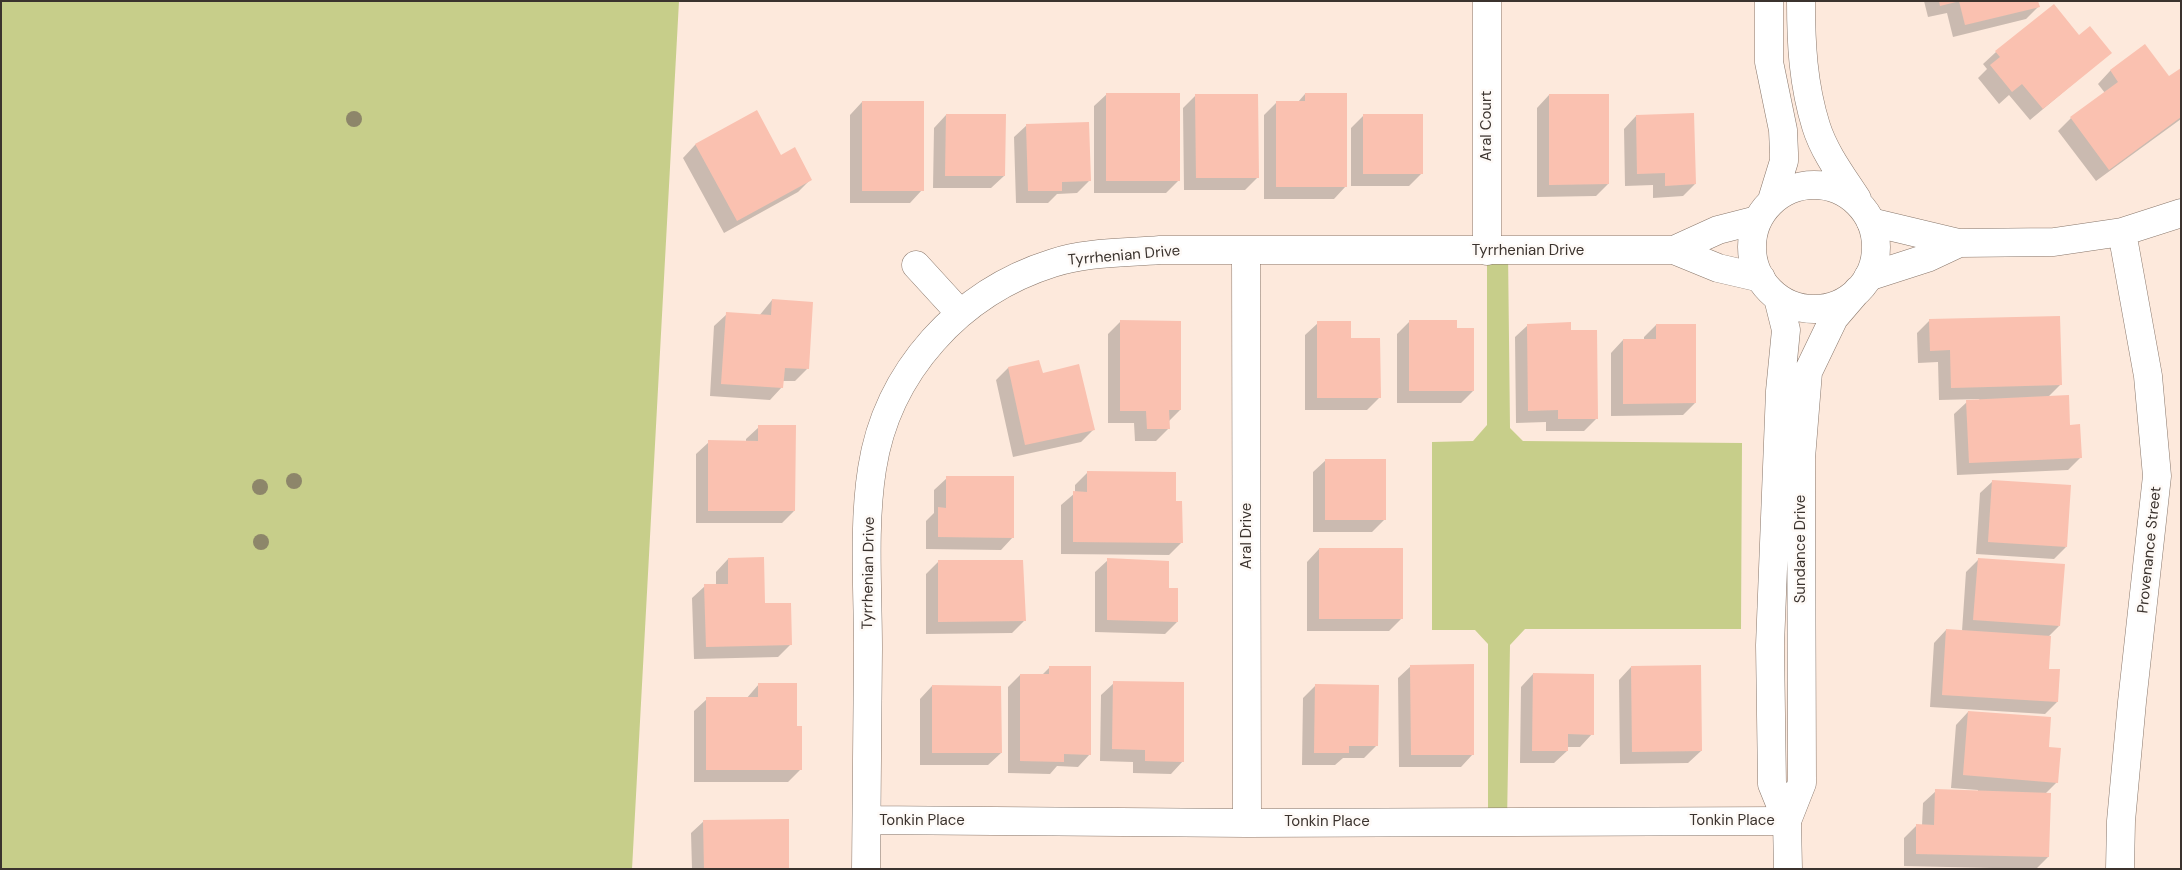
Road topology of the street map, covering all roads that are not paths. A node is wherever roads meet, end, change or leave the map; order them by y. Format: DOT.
graph roads {
  1 [pos="1487,1"];
  2 [pos="1768,1"];
  3 [pos="1801,1"];
  4 [pos="1764,210"];
  5 [pos="2181,213"];
  6 [pos="1868,216"];
  7 [pos="2122,232"];
  8 [pos="1959,243"];
  9 [pos="1246,250"];
  10 [pos="1674,250"];
  11 [pos="1487,251"];
  12 [pos="916,265"];
  13 [pos="1863,284"];
  14 [pos="1769,288"];
  15 [pos="959,312"];
  16 [pos="867,820"];
  17 [pos="1787,821"];
  18 [pos="1247,822"];
  19 [pos="866,869"];
  20 [pos="1788,869"];
  21 [pos="2120,869"];
  1 -- 11 [label="street, Aral Court"];
  2 -- 4 [label="street"];
  3 -- 6 [label="street"];
  4 -- 6 [label="street"];
  4 -- 10 [label="street, Tyrrhenian Drive"];
  4 -- 14 [label="street"];
  5 -- 7 [label="street"];
  6 -- 8 [label="street"];
  6 -- 13 [label="street"];
  7 -- 8 [label="street"];
  7 -- 21 [label="street, Provenance Street"];
  8 -- 13 [label="street"];
  9 -- 11 [label="street, Tyrrhenian Drive"];
  9 -- 15 [label="street, Tyrrhenian Drive"];
  9 -- 18 [label="street, Aral Drive"];
  10 -- 11 [label="street, Tyrrhenian Drive"];
  10 -- 14 [label="street, Tyrrhenian Drive"];
  12 -- 15 [label="street"];
  13 -- 14 [label="street"];
  13 -- 17 [label="street, Sundance Drive"];
  14 -- 17 [label="street, Sundance Drive"];
  15 -- 16 [label="street, Tyrrhenian Drive"];
  16 -- 18 [label="street, Tonkin Place"];
  16 -- 19 [label="street, Tyrrhenian Drive"];
  17 -- 18 [label="street, Tonkin Place"];
  17 -- 20 [label="street, Sundance Drive"];
}
